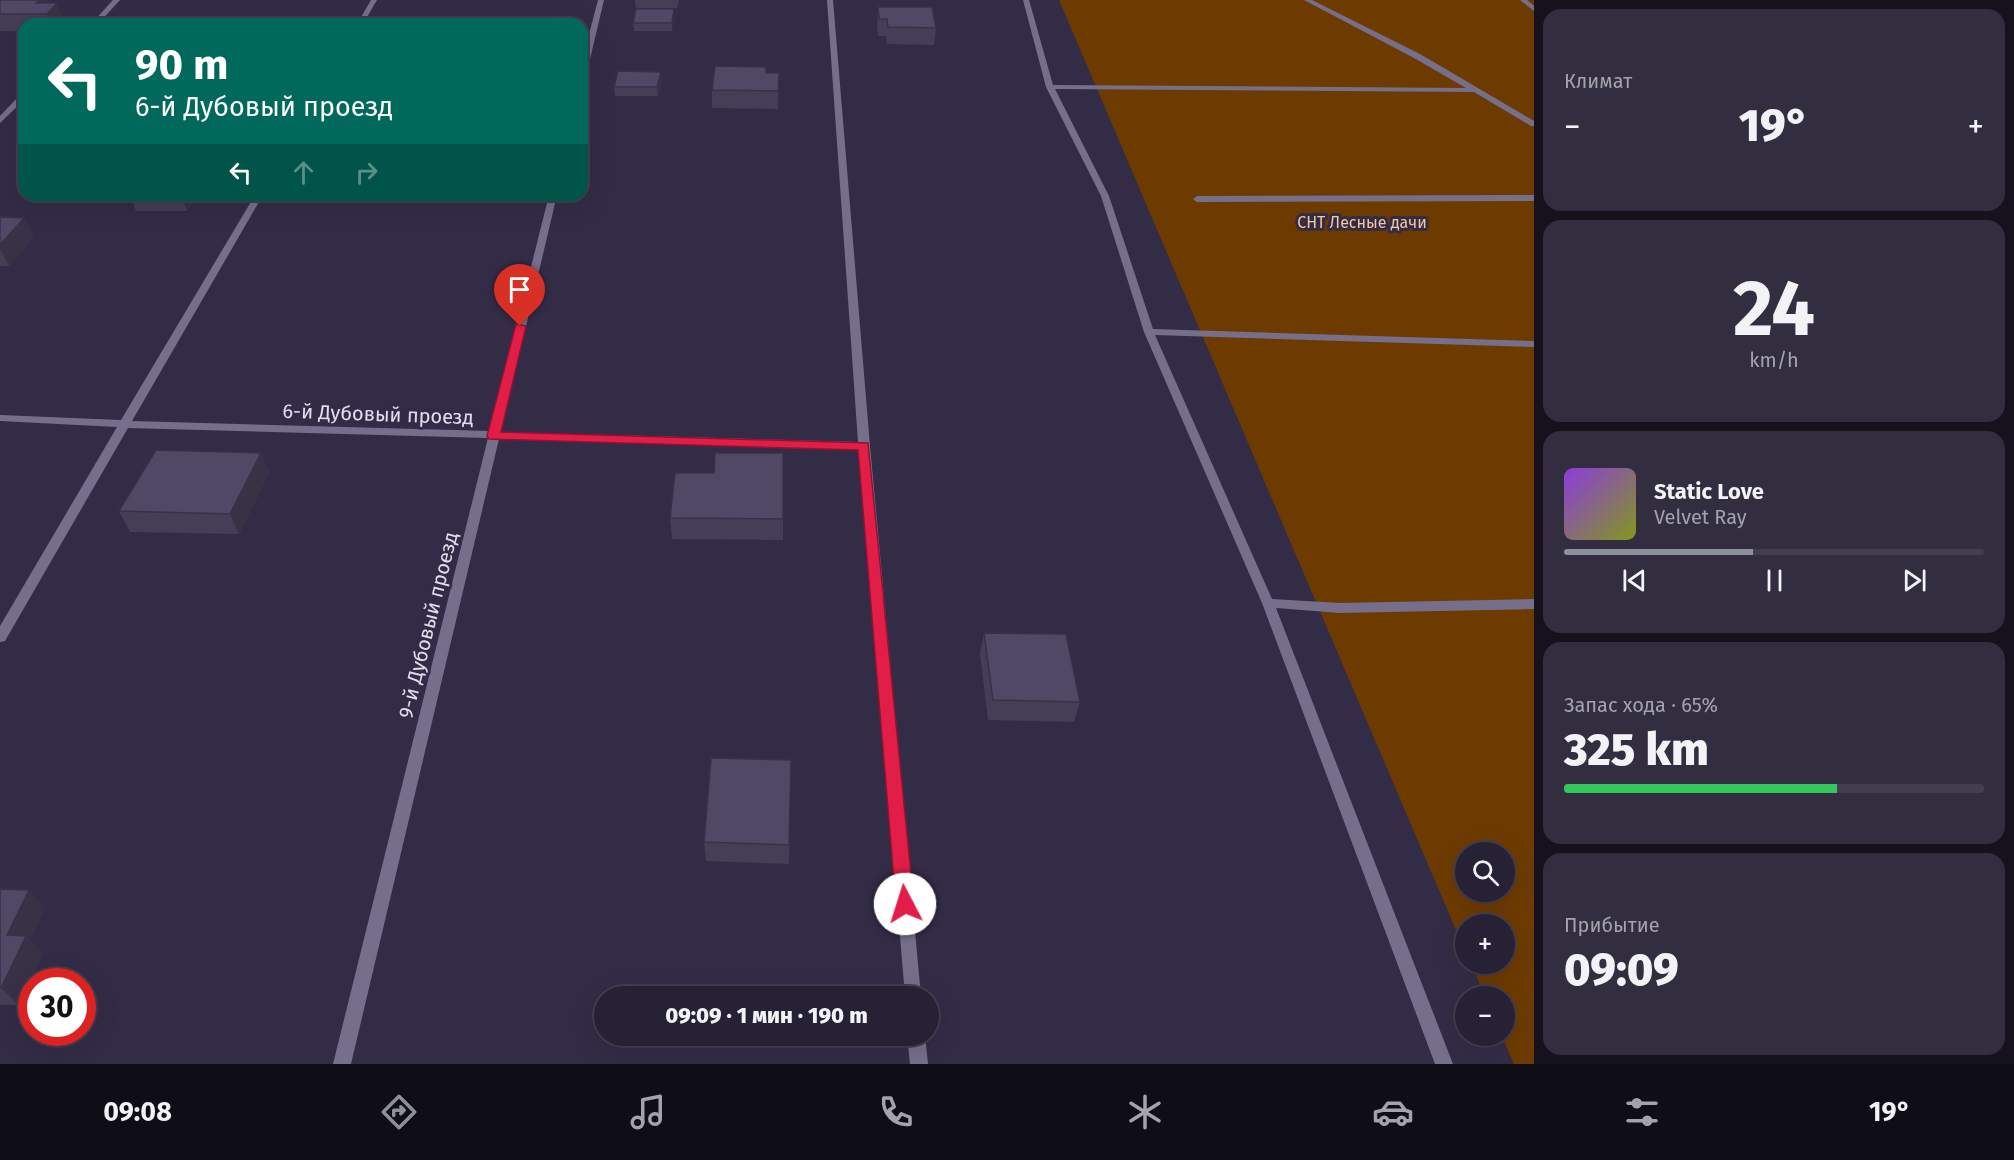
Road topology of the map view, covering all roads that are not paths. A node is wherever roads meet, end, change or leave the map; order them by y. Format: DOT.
graph roads {
  1 [pos="117,0"];
  2 [pos="374,0"];
  3 [pos="601,0"];
  4 [pos="830,0"];
  5 [pos="1026,0"];
  6 [pos="1307,0"];
  7 [pos="1523,0"];
  8 [pos="1534,9"];
  9 [pos="100,18"];
  10 [pos="364,18"];
  11 [pos="588,52"];
  12 [pos="1050,87"];
  13 [pos="1477,90"];
  14 [pos="18,102"];
  15 [pos="0,121"];
  16 [pos="1534,124"];
  17 [pos="1534,198"];
  18 [pos="1197,199"];
  19 [pos="255,201"];
  20 [pos="552,201"];
  21 [pos="1149,332"];
  22 [pos="1534,344"];
  23 [pos="0,418"];
  24 [pos="124,424"];
  25 [pos="493,436"];
  26 [pos="864,446"];
  27 [pos="1268,603"];
  28 [pos="1534,604"];
  29 [pos="0,637"];
  30 [pos="912,986"];
  31 [pos="917,1046"];
  32 [pos="342,1064"];
  33 [pos="919,1064"];
  34 [pos="1444,1064"];
  1 -- 9 [label="street"];
  2 -- 10 [label="street"];
  3 -- 11 [label="street"];
  4 -- 26 [label="street"];
  5 -- 12 [label="street"];
  6 -- 13 [label="street"];
  7 -- 8 [label="street"];
  12 -- 13 [label="street"];
  12 -- 21 [label="street"];
  13 -- 16 [label="street"];
  14 -- 15 [label="street"];
  17 -- 18 [label="street"];
  19 -- 24 [label="street"];
  20 -- 25 [label="street, 9-й Дубовый проезд"];
  21 -- 22 [label="street"];
  21 -- 27 [label="street"];
  23 -- 24 [label="street, 6-й Дубовый проезд"];
  24 -- 25 [label="street, 6-й Дубовый проезд"];
  24 -- 29 [label="street"];
  25 -- 26 [label="street, 6-й Дубовый проезд"];
  25 -- 32 [label="street, 9-й Дубовый проезд"];
  26 -- 30 [label="street"];
  27 -- 28 [label="street"];
  27 -- 34 [label="street"];
  31 -- 33 [label="street"];
}
